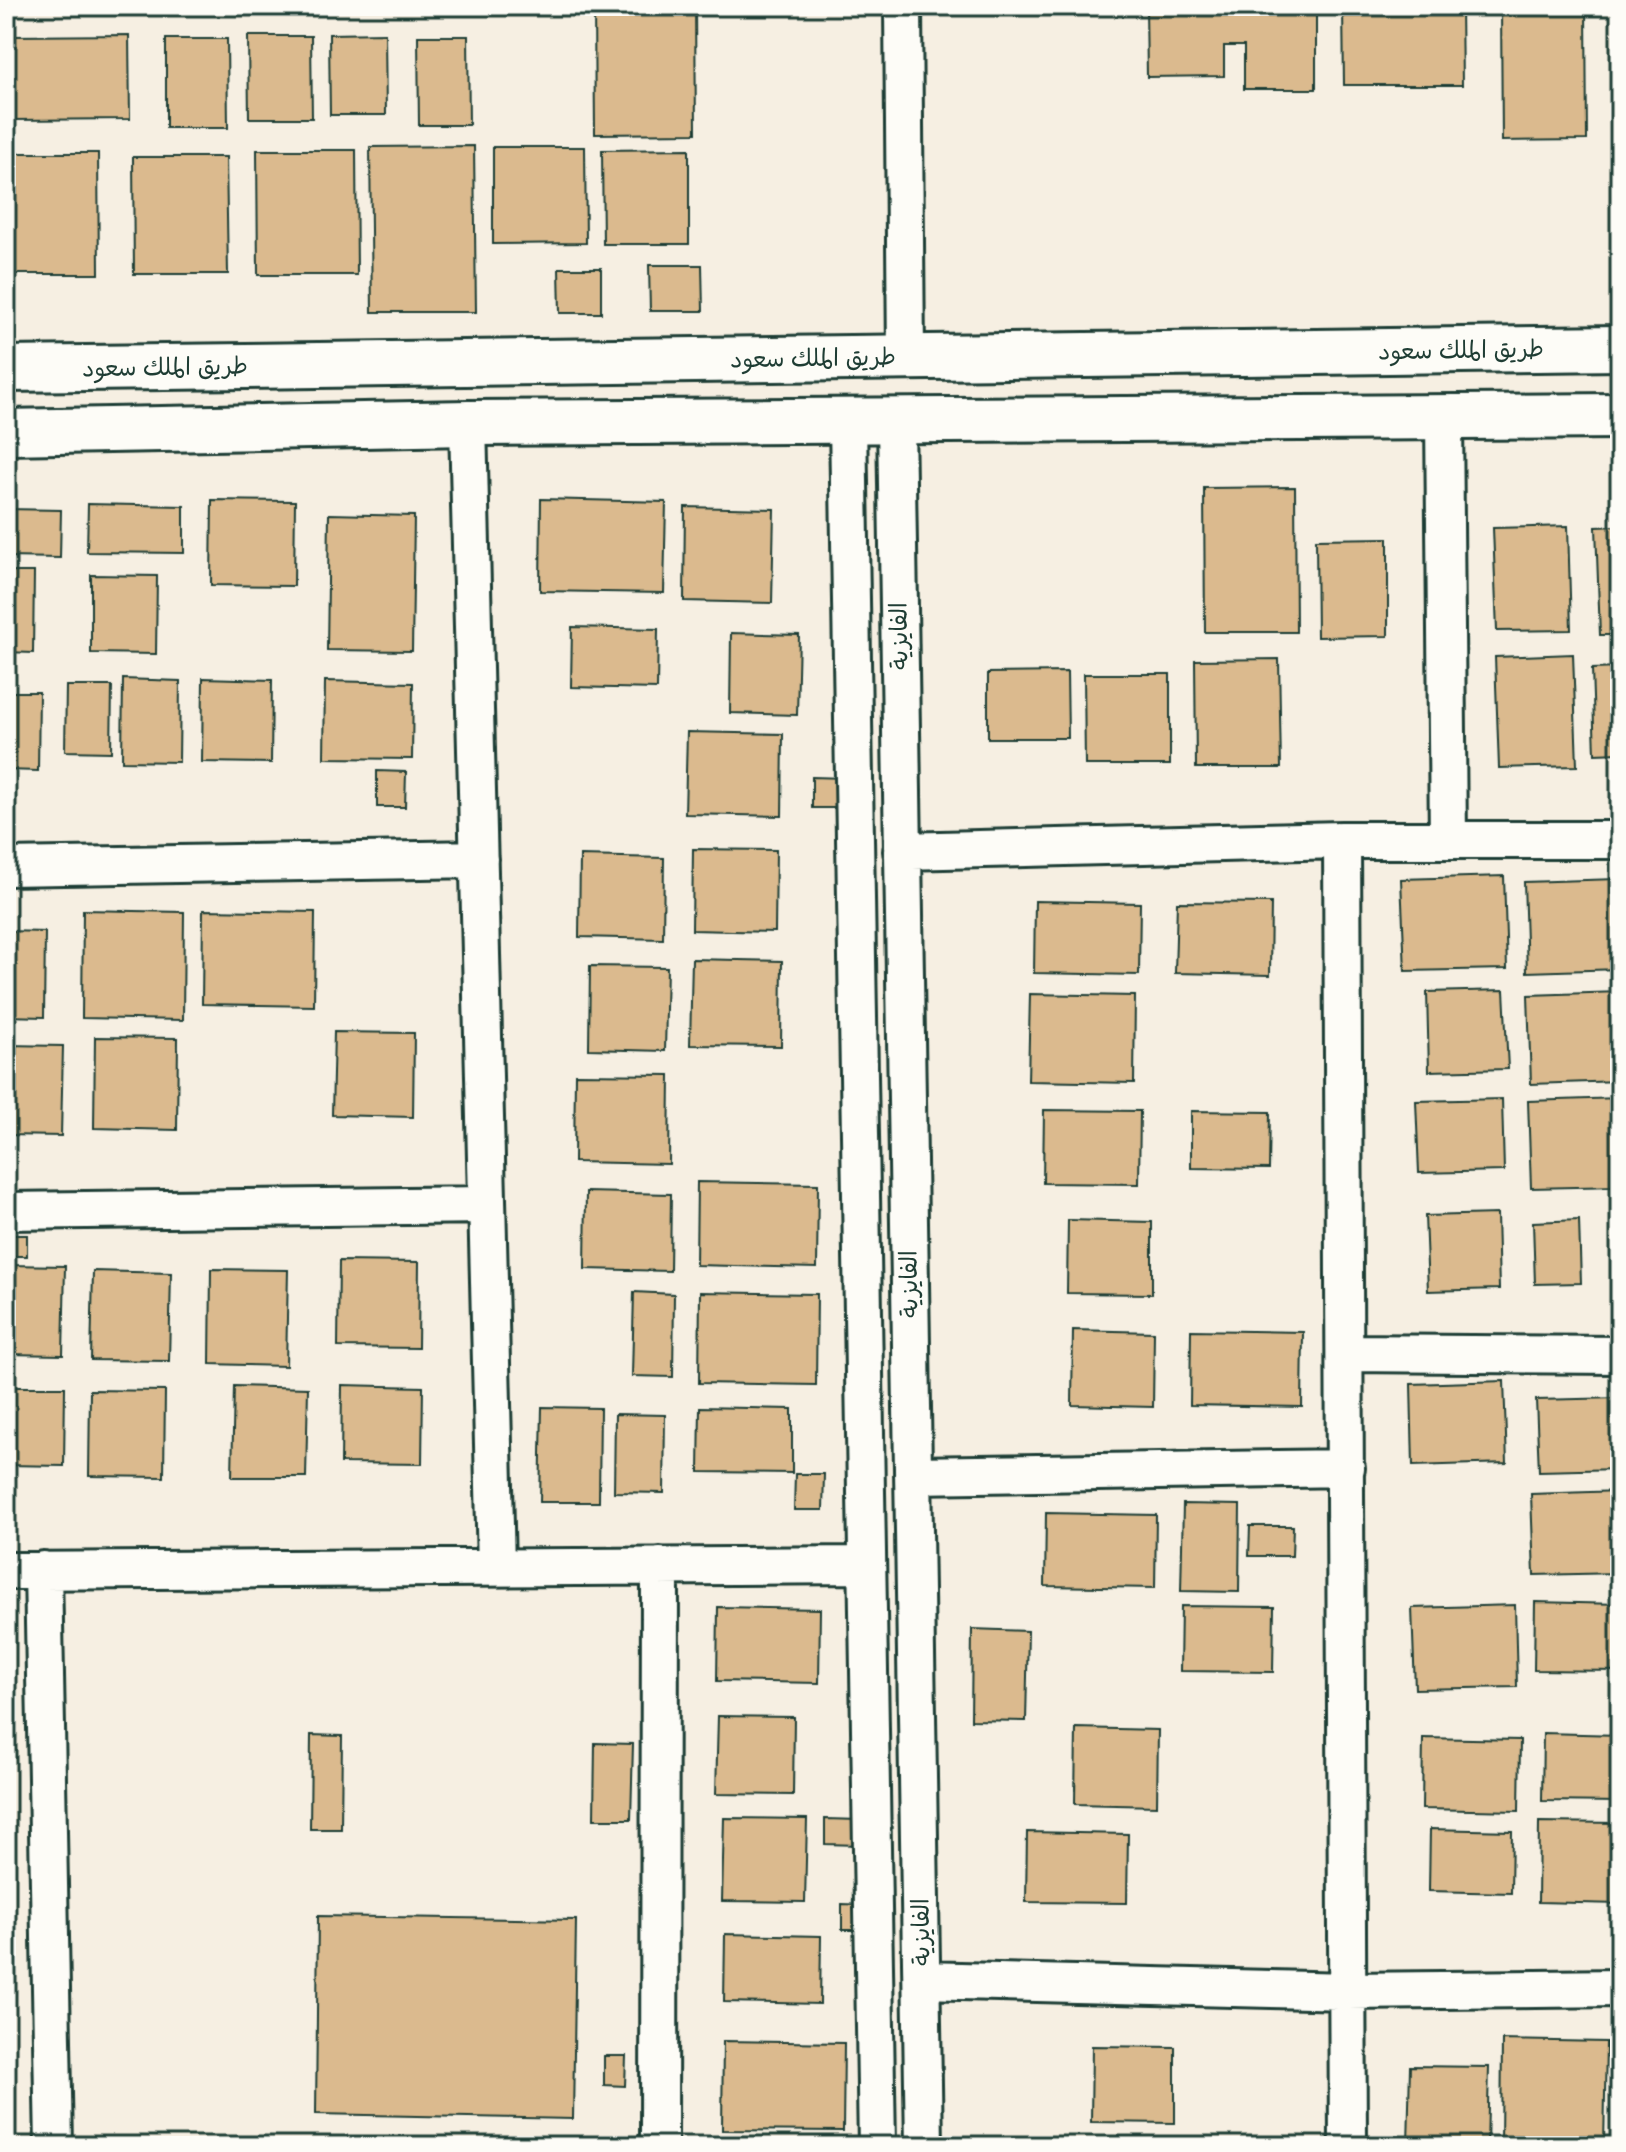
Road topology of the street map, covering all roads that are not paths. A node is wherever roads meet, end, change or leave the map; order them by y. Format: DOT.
graph roads {
  1 [pos="903,6"];
  2 [pos="1620,348"];
  3 [pos="906,357"];
  4 [pos="6,369"];
  5 [pos="1620,416"];
  6 [pos="1444,417"];
  7 [pos="848,422"];
  8 [pos="896,422"];
  9 [pos="468,423"];
  10 [pos="6,432"];
  11 [pos="1342,840"];
  12 [pos="1448,840"];
  13 [pos="1620,840"];
  14 [pos="902,851"];
  15 [pos="479,859"];
  16 [pos="6,867"];
  17 [pos="487,1205"];
  18 [pos="6,1211"];
  19 [pos="1345,1353"];
  20 [pos="1620,1355"];
  21 [pos="1346,1468"];
  22 [pos="913,1475"];
  23 [pos="867,1565"];
  24 [pos="660,1566"];
  25 [pos="496,1567"];
  26 [pos="43,1570"];
  27 [pos="6,1571"];
  28 [pos="922,1980"];
  29 [pos="1620,1988"];
  30 [pos="1348,1991"];
  31 [pos="54,2146"];
  32 [pos="659,2146"];
  33 [pos="877,2146"];
  34 [pos="924,2146"];
  35 [pos="1348,2146"];
  1 -- 3 [label="street"];
  2 -- 3 [label="main road, طريق الملك سعود"];
  3 -- 4 [label="main road, طريق الملك سعود"];
  5 -- 6 [label="main road"];
  6 -- 8 [label="main road"];
  6 -- 12 [label="street"];
  7 -- 8 [label="main road"];
  7 -- 9 [label="main road"];
  7 -- 23 [label="street, الفايزية"];
  8 -- 14 [label="street, الفايزية"];
  9 -- 10 [label="main road"];
  9 -- 15 [label="street"];
  11 -- 12 [label="street"];
  11 -- 14 [label="street"];
  11 -- 19 [label="street"];
  12 -- 13 [label="street"];
  14 -- 22 [label="street, الفايزية"];
  15 -- 16 [label="street"];
  15 -- 17 [label="street"];
  17 -- 18 [label="street"];
  17 -- 25 [label="street"];
  19 -- 20 [label="street"];
  19 -- 21 [label="street"];
  21 -- 22 [label="street"];
  21 -- 30 [label="street"];
  22 -- 28 [label="street, الفايزية"];
  23 -- 24 [label="street"];
  23 -- 33 [label="street, الفايزية"];
  24 -- 25 [label="street"];
  24 -- 32 [label="street"];
  25 -- 26 [label="street"];
  26 -- 27 [label="street"];
  26 -- 31 [label="street"];
  28 -- 30 [label="street"];
  28 -- 34 [label="street, الفايزية"];
  29 -- 30 [label="street"];
  30 -- 35 [label="street"];
}
